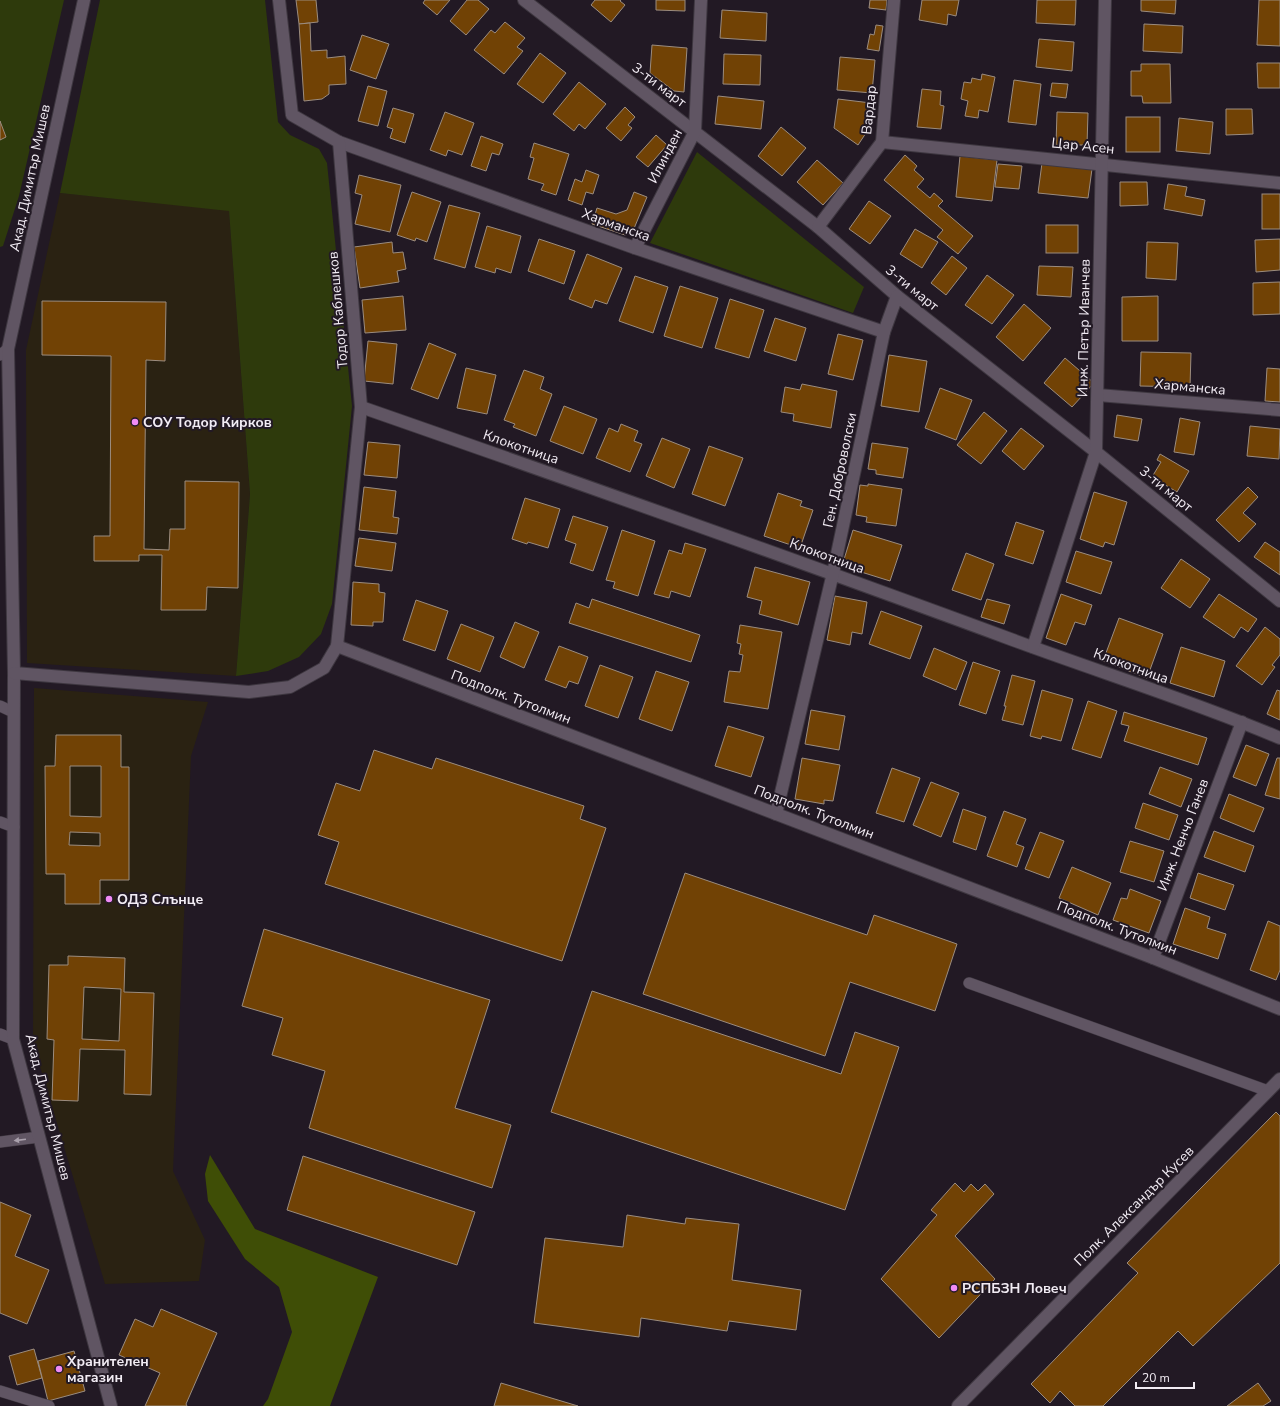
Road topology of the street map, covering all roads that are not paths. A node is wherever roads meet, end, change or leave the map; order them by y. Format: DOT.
graph roads {
  1 [pos="84,0"];
  2 [pos="279,0"];
  3 [pos="524,0"];
  4 [pos="702,0"];
  5 [pos="894,0"];
  6 [pos="1105,0"];
  7 [pos="695,131"];
  8 [pos="339,142"];
  9 [pos="882,142"];
  10 [pos="1102,163"];
  11 [pos="1280,183"];
  12 [pos="818,227"];
  13 [pos="635,248"];
  14 [pos="897,296"];
  15 [pos="884,332"];
  16 [pos="4,352"];
  17 [pos="1098,395"];
  18 [pos="361,406"];
  19 [pos="1280,410"];
  20 [pos="1096,452"];
  21 [pos="833,573"];
  22 [pos="1280,601"];
  23 [pos="336,646"];
  24 [pos="1033,647"];
  25 [pos="14,673"];
  26 [pos="0,706"];
  27 [pos="13,712"];
  28 [pos="1242,722"];
  29 [pos="1280,738"];
  30 [pos="776,814"];
  31 [pos="0,822"];
  32 [pos="14,827"];
  33 [pos="1153,958"];
  34 [pos="969,983"];
  35 [pos="1280,1009"];
  36 [pos="0,1034"];
  37 [pos="13,1038"];
  38 [pos="1280,1079"];
  39 [pos="1268,1091"];
  40 [pos="39,1137"];
  41 [pos="0,1142"];
  42 [pos="0,1391"];
  43 [pos="14,1401"];
  44 [pos="49,1406"];
  45 [pos="111,1406"];
  46 [pos="958,1406"];
  1 -- 16 [label="street, Акад. Димитър Мишев"];
  2 -- 8 [label="street"];
  3 -- 7 [label="street, 3-ти март"];
  4 -- 7 [label="street, Илинден"];
  5 -- 9 [label="street, Вардар"];
  6 -- 10 [label="street, Инж. Петър Иванчев"];
  7 -- 12 [label="street, 3-ти март"];
  7 -- 13 [label="street, Илинден"];
  8 -- 13 [label="street, Харманска"];
  8 -- 18 [label="street, Тодор Каблешков"];
  9 -- 10 [label="street, Цар Асен"];
  9 -- 12 [label="street, Вардар"];
  10 -- 11 [label="street, Цар Асен"];
  10 -- 17 [label="street, Инж. Петър Иванчев"];
  12 -- 14 [label="street, 3-ти март"];
  13 -- 15 [label="street, Харманска"];
  14 -- 15 [label="street, Ген. Доброволски"];
  14 -- 20 [label="street, 3-ти март"];
  15 -- 21 [label="street, Ген. Доброволски"];
  16 -- 25 [label="street, Акад. Димитър Мишев"];
  17 -- 19 [label="street, Харманска"];
  17 -- 20 [label="street, Инж. Петър Иванчев"];
  18 -- 21 [label="street, Клокотница"];
  18 -- 23 [label="street, Тодор Каблешков"];
  20 -- 22 [label="street, 3-ти март"];
  20 -- 24 [label="street, Инж. Петър Иванчев"];
  21 -- 24 [label="street, Клокотница"];
  21 -- 30 [label="street, Ген. Доброволски"];
  23 -- 25 [label="street"];
  23 -- 30 [label="street, Подполк. Тутолмин"];
  24 -- 28 [label="street, Клокотница"];
  25 -- 27 [label="street, Акад. Димитър Мишев"];
  26 -- 27 [label="lane"];
  27 -- 32 [label="street, Акад. Димитър Мишев"];
  28 -- 29 [label="street, Клокотница"];
  28 -- 33 [label="street, Инж. Ненчо Ганев"];
  30 -- 33 [label="street, Подполк. Тутолмин"];
  31 -- 32 [label="lane"];
  32 -- 37 [label="street, Акад. Димитър Мишев"];
  33 -- 35 [label="street, Подполк. Тутолмин"];
  34 -- 39 [label="lane"];
  36 -- 37 [label="lane"];
  37 -- 40 [label="street, Акад. Димитър Мишев"];
  38 -- 39 [label="street, Полк. Александър Кусев"];
  39 -- 46 [label="street, Полк. Александър Кусев"];
  40 -- 41 [label="lane, one-way"];
  40 -- 45 [label="street, Акад. Димитър Мишев"];
  42 -- 43 [label="lane"];
  43 -- 44 [label="lane"];
}
